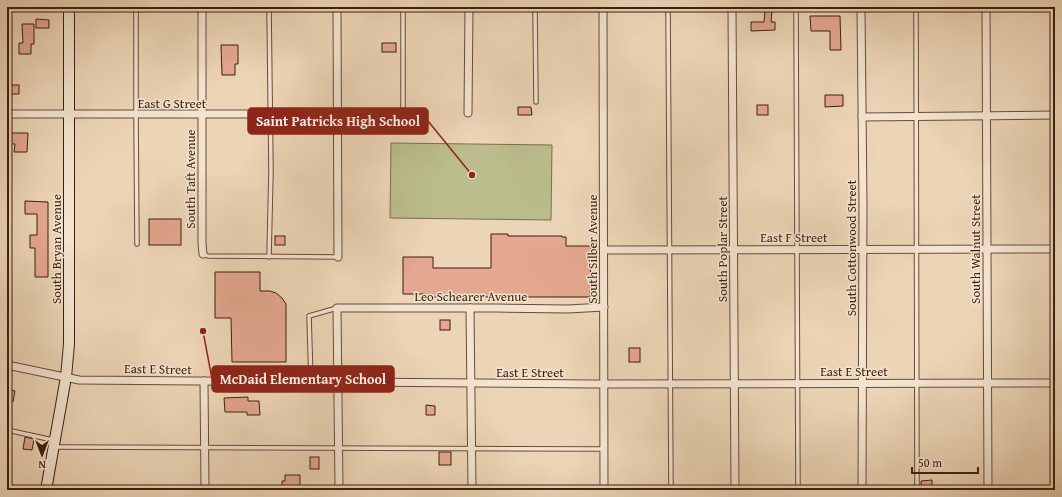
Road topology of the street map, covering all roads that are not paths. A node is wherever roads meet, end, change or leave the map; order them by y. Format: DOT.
graph roads {
  1 [pos="69,7"];
  2 [pos="136,7"];
  3 [pos="202,7"];
  4 [pos="269,7"];
  5 [pos="337,7"];
  6 [pos="403,7"];
  7 [pos="469,7"];
  8 [pos="535,7"];
  9 [pos="603,7"];
  10 [pos="668,7"];
  11 [pos="732,7"];
  12 [pos="796,7"];
  13 [pos="861,7"];
  14 [pos="916,7"];
  15 [pos="986,7"];
  16 [pos="536,102"];
  17 [pos="403,108"];
  18 [pos="468,113"];
  19 [pos="7,114"];
  20 [pos="270,114"];
  21 [pos="337,114"];
  22 [pos="69,115"];
  23 [pos="136,115"];
  24 [pos="201,115"];
  25 [pos="1055,115"];
  26 [pos="917,116"];
  27 [pos="986,116"];
  28 [pos="862,117"];
  29 [pos="137,244"];
  30 [pos="797,249"];
  31 [pos="863,249"];
  32 [pos="917,249"];
  33 [pos="987,249"];
  34 [pos="1055,249"];
  35 [pos="604,250"];
  36 [pos="669,250"];
  37 [pos="734,250"];
  38 [pos="203,254"];
  39 [pos="269,256"];
  40 [pos="338,257"];
  41 [pos="604,307"];
  42 [pos="337,308"];
  43 [pos="470,308"];
  44 [pos="7,365"];
  45 [pos="66,377"];
  46 [pos="204,381"];
  47 [pos="311,382"];
  48 [pos="338,383"];
  49 [pos="471,383"];
  50 [pos="797,383"];
  51 [pos="862,383"];
  52 [pos="917,383"];
  53 [pos="988,383"];
  54 [pos="1055,383"];
  55 [pos="604,384"];
  56 [pos="670,384"];
  57 [pos="735,384"];
  58 [pos="7,430"];
  59 [pos="54,444"];
  60 [pos="205,448"];
  61 [pos="338,448"];
  62 [pos="471,449"];
  63 [pos="604,449"];
  64 [pos="46,490"];
  65 [pos="205,490"];
  66 [pos="339,490"];
  67 [pos="472,490"];
  68 [pos="604,490"];
  69 [pos="671,490"];
  70 [pos="735,490"];
  71 [pos="798,490"];
  72 [pos="862,490"];
  73 [pos="917,490"];
  74 [pos="988,490"];
  1 -- 22 [label="main road, South Bryan Avenue"];
  2 -- 23 [label="lane"];
  3 -- 24 [label="street, South Taft Avenue"];
  4 -- 20 [label="lane"];
  5 -- 21 [label="street"];
  6 -- 17 [label="lane"];
  7 -- 18 [label="street"];
  8 -- 16 [label="lane"];
  9 -- 35 [label="street, South Silber Avenue"];
  10 -- 36 [label="lane"];
  11 -- 37 [label="street, South Poplar Street"];
  12 -- 30 [label="lane"];
  13 -- 28 [label="street, South Cottonwood Street"];
  14 -- 26 [label="lane"];
  15 -- 27 [label="street, South Walnut Street"];
  19 -- 22 [label="street, East G Street"];
  20 -- 21 [label="street, East G Street"];
  20 -- 24 [label="street, East G Street"];
  20 -- 39 [label="lane"];
  21 -- 40 [label="street"];
  22 -- 23 [label="street, East G Street"];
  22 -- 45 [label="main road, South Bryan Avenue"];
  23 -- 24 [label="street, East G Street"];
  23 -- 29 [label="lane"];
  24 -- 38 [label="street, South Taft Avenue"];
  25 -- 27 [label="street"];
  26 -- 27 [label="street"];
  26 -- 28 [label="street"];
  26 -- 32 [label="lane"];
  27 -- 33 [label="street, South Walnut Street"];
  28 -- 31 [label="street, South Cottonwood Street"];
  30 -- 31 [label="street, East F Street"];
  30 -- 37 [label="street, East F Street"];
  30 -- 50 [label="lane"];
  31 -- 32 [label="street, East F Street"];
  31 -- 51 [label="street, South Cottonwood Street"];
  32 -- 33 [label="street, East F Street"];
  32 -- 52 [label="lane"];
  33 -- 34 [label="street, East F Street"];
  33 -- 53 [label="street, South Walnut Street"];
  35 -- 36 [label="street, East F Street"];
  35 -- 41 [label="street, South Silber Avenue"];
  36 -- 37 [label="street, East F Street"];
  36 -- 56 [label="lane"];
  37 -- 57 [label="street, South Poplar Street"];
  38 -- 39 [label="lane"];
  39 -- 40 [label="lane"];
  41 -- 43 [label="street, Leo Schearer Avenue"];
  41 -- 55 [label="street, South Silber Avenue"];
  42 -- 43 [label="street, Leo Schearer Avenue"];
  42 -- 47 [label="lane"];
  42 -- 48 [label="street"];
  43 -- 49 [label="street"];
  44 -- 45 [label="street, East E Street"];
  45 -- 46 [label="street, East E Street"];
  45 -- 59 [label="main road, South Bryan Avenue"];
  46 -- 47 [label="street, East E Street"];
  46 -- 60 [label="street"];
  47 -- 48 [label="street, East E Street"];
  48 -- 49 [label="street, East E Street"];
  48 -- 61 [label="street"];
  49 -- 55 [label="street, East E Street"];
  49 -- 62 [label="street"];
  50 -- 51 [label="street, East E Street"];
  50 -- 57 [label="street, East E Street"];
  50 -- 71 [label="lane"];
  51 -- 52 [label="street, East E Street"];
  51 -- 72 [label="street, South Cottonwood Street"];
  52 -- 53 [label="street, East E Street"];
  52 -- 73 [label="lane"];
  53 -- 54 [label="street, East E Street"];
  53 -- 74 [label="street, South Walnut Street"];
  55 -- 56 [label="street, East E Street"];
  55 -- 63 [label="street, South Silber Avenue"];
  56 -- 57 [label="street, East E Street"];
  56 -- 69 [label="lane"];
  57 -- 70 [label="street, South Poplar Street"];
  58 -- 59 [label="lane"];
  59 -- 60 [label="lane"];
  59 -- 64 [label="main road, South Bryan Avenue"];
  60 -- 61 [label="lane"];
  60 -- 65 [label="street"];
  61 -- 62 [label="lane"];
  61 -- 66 [label="street"];
  62 -- 63 [label="lane"];
  62 -- 67 [label="street"];
  63 -- 68 [label="street, South Silber Avenue"];
}
